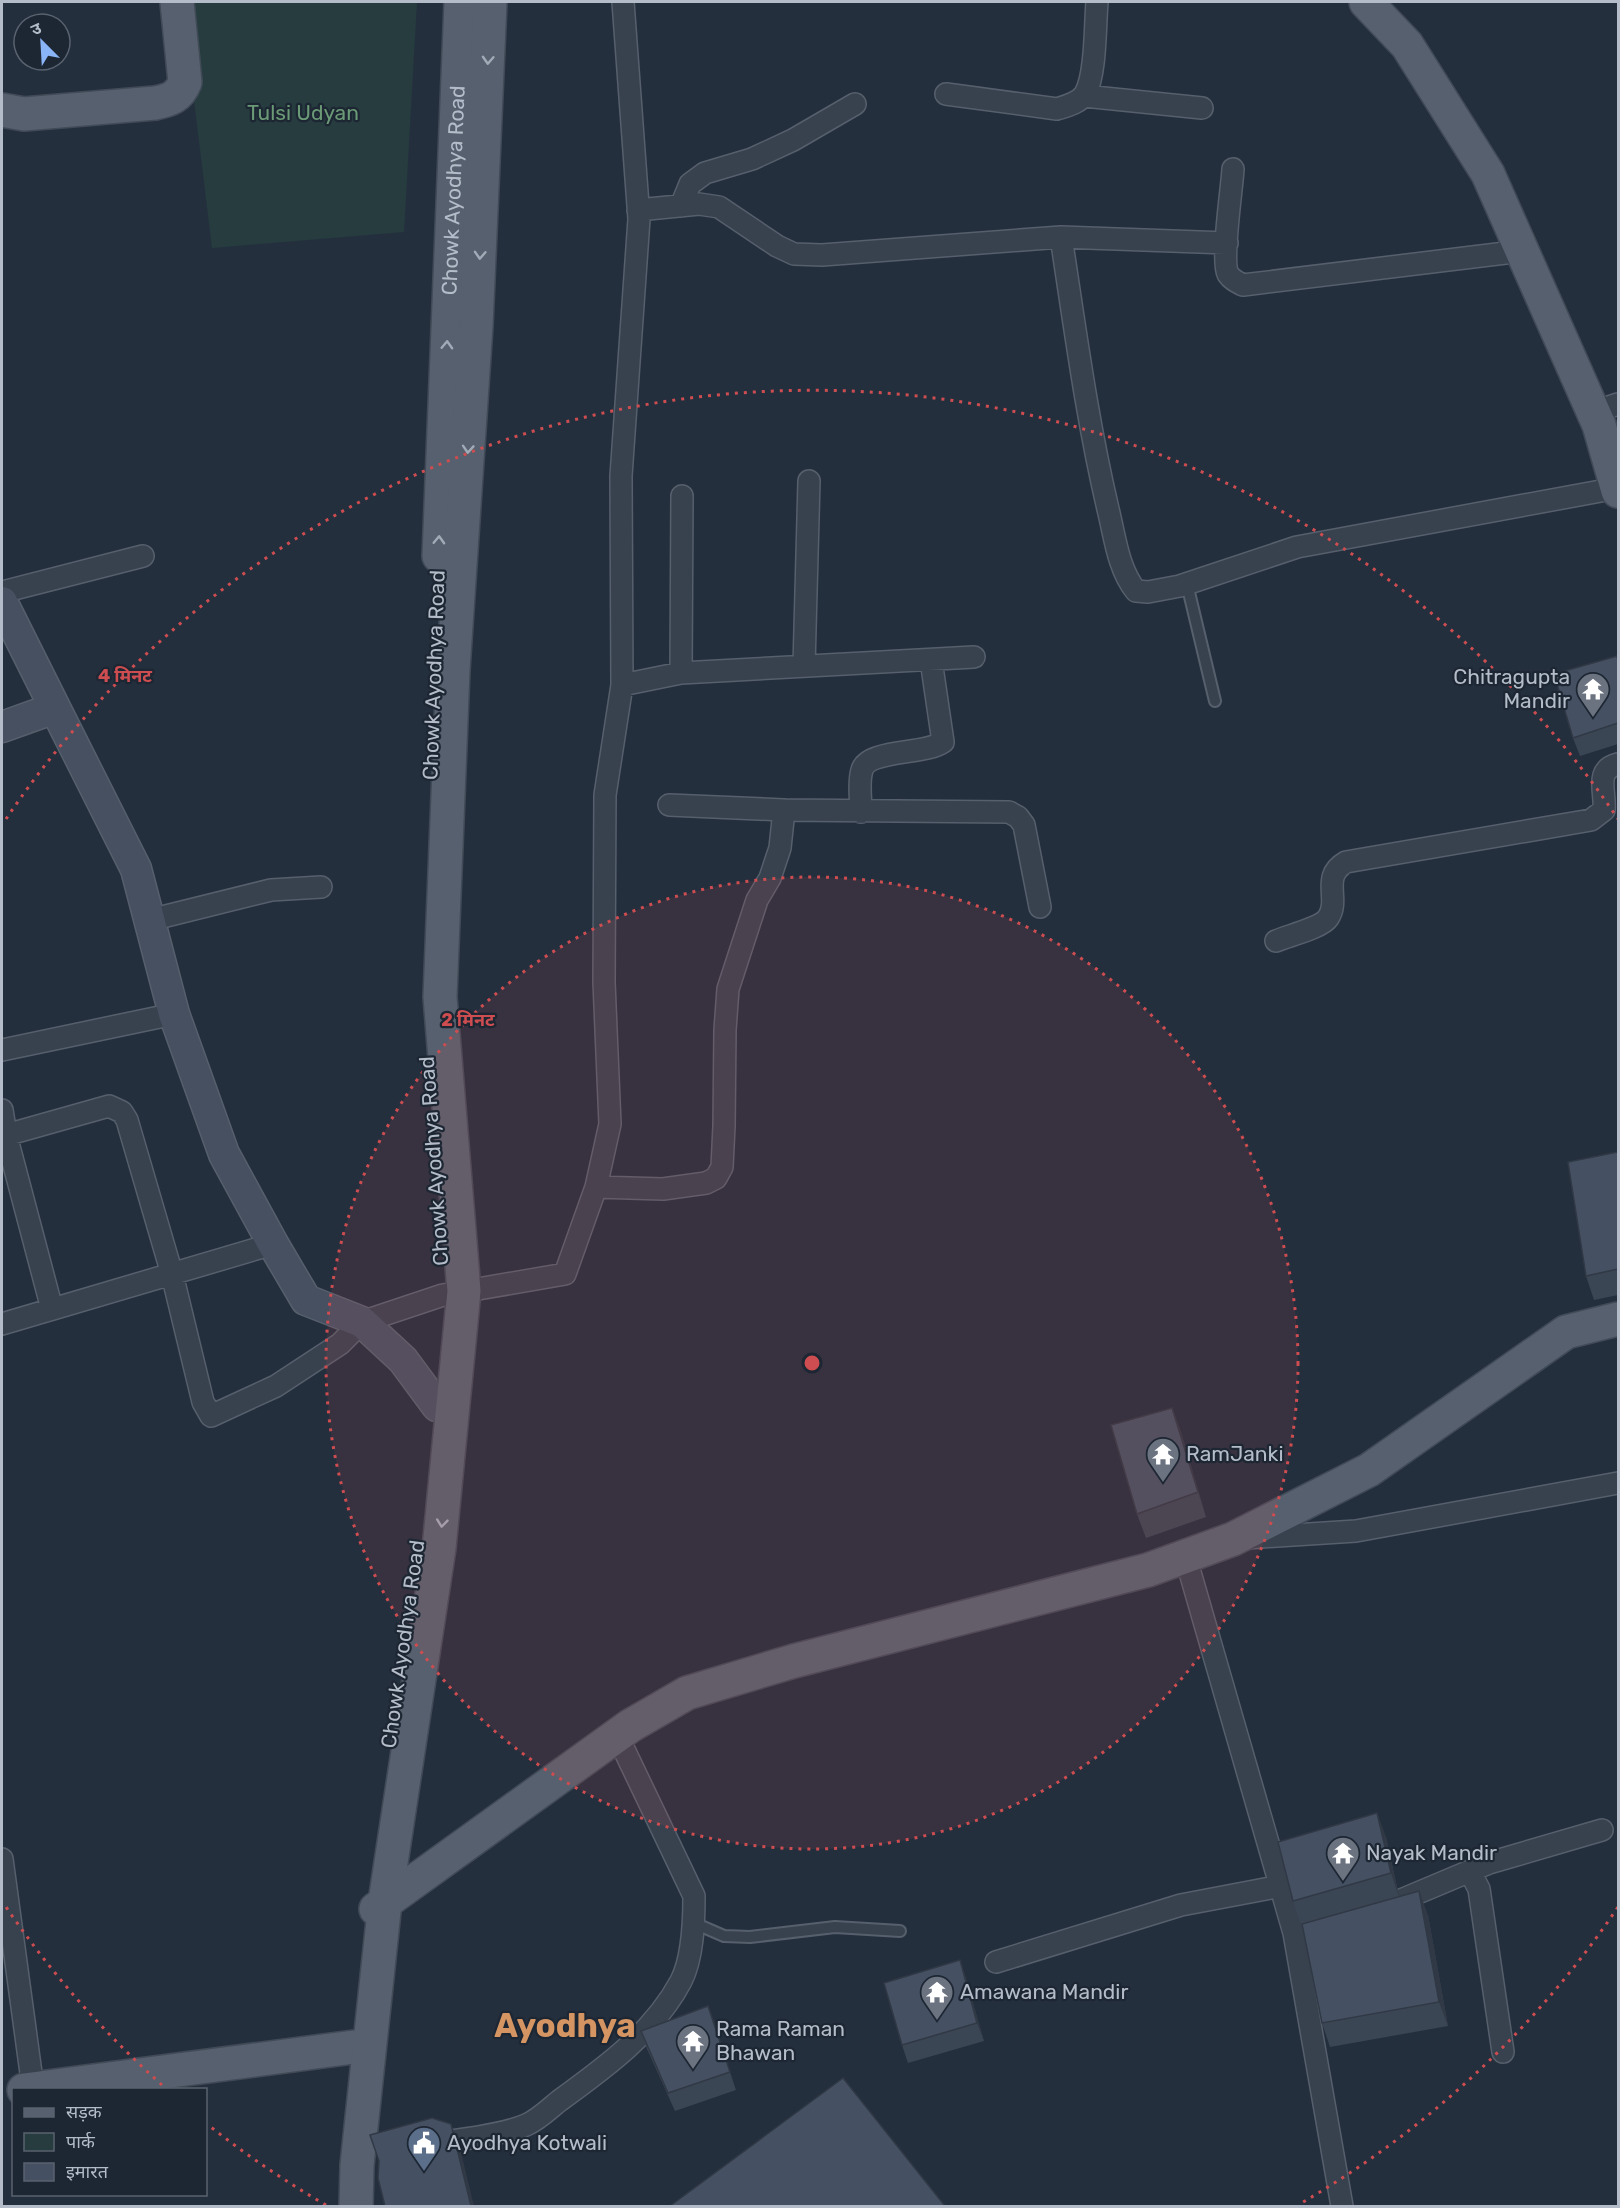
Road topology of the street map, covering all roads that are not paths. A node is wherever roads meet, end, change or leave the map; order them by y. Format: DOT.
graph roads {
  1 [pos="177,2"];
  2 [pos="461,2"];
  3 [pos="490,2"];
  4 [pos="623,2"];
  5 [pos="1097,2"];
  6 [pos="1366,2"];
  7 [pos="946,94"];
  8 [pos="1084,96"];
  9 [pos="855,104"];
  10 [pos="1202,108"];
  11 [pos="2,110"];
  12 [pos="1233,169"];
  13 [pos="681,206"];
  14 [pos="638,210"];
  15 [pos="1060,237"];
  16 [pos="1227,243"];
  17 [pos="1522,250"];
  18 [pos="1606,408"];
  19 [pos="809,481"];
  20 [pos="1618,490"];
  21 [pos="682,496"];
  22 [pos="143,556"];
  23 [pos="1187,584"];
  24 [pos="2,592"];
  25 [pos="2,602"];
  26 [pos="974,657"];
  27 [pos="932,660"];
  28 [pos="804,666"];
  29 [pos="681,673"];
  30 [pos="621,685"];
  31 [pos="1215,701"];
  32 [pos="55,708"];
  33 [pos="2,727"];
  34 [pos="1618,764"];
  35 [pos="669,805"];
  36 [pos="784,810"];
  37 [pos="861,812"];
  38 [pos="321,887"];
  39 [pos="1040,907"];
  40 [pos="150,920"];
  41 [pos="1276,941"];
  42 [pos="174,1014"];
  43 [pos="2,1050"];
  44 [pos="2,1110"];
  45 [pos="4,1135"];
  46 [pos="596,1187"];
  47 [pos="273,1244"];
  48 [pos="172,1274"];
  49 [pos="454,1293"];
  50 [pos="52,1309"];
  51 [pos="1618,1319"];
  52 [pos="362,1322"];
  53 [pos="2,1324"];
  54 [pos="437,1406"];
  55 [pos="1618,1483"];
  56 [pos="1233,1539"];
  57 [pos="1185,1555"];
  58 [pos="617,1735"];
  59 [pos="1602,1830"];
  60 [pos="2,1859"];
  61 [pos="1470,1872"];
  62 [pos="1281,1886"];
  63 [pos="4,1892"];
  64 [pos="374,1910"];
  65 [pos="1372,1912"];
  66 [pos="694,1923"];
  67 [pos="900,1931"];
  68 [pos="1318,1934"];
  69 [pos="1296,1943"];
  70 [pos="996,1962"];
  71 [pos="354,2047"];
  72 [pos="1503,2052"];
  73 [pos="18,2088"];
  74 [pos="34,2088"];
  75 [pos="406,2145"];
  76 [pos="360,2157"];
  77 [pos="340,2206"];
  78 [pos="356,2206"];
  79 [pos="374,2206"];
  80 [pos="1342,2206"];
  1 -- 11 [label="main road"];
  49 -- 2 [label="main road, Chowk Ayodhya Road, one-way"];
  3 -- 49 [label="main road, one-way"];
  4 -- 14 [label="street"];
  5 -- 8 [label="street"];
  6 -- 17 [label="main road"];
  7 -- 8 [label="street"];
  8 -- 10 [label="street"];
  9 -- 13 [label="street"];
  12 -- 16 [label="street"];
  13 -- 14 [label="street"];
  13 -- 15 [label="street"];
  14 -- 30 [label="street"];
  15 -- 16 [label="street"];
  15 -- 23 [label="street"];
  16 -- 17 [label="street"];
  17 -- 18 [label="main road"];
  18 -- 20 [label="main road"];
  19 -- 28 [label="street"];
  20 -- 23 [label="street"];
  21 -- 29 [label="street"];
  22 -- 24 [label="street"];
  23 -- 31 [label="lane"];
  25 -- 32 [label="street"];
  26 -- 27 [label="street"];
  27 -- 28 [label="street"];
  27 -- 37 [label="street"];
  28 -- 29 [label="street"];
  29 -- 30 [label="street"];
  30 -- 46 [label="street"];
  32 -- 33 [label="street"];
  32 -- 40 [label="street"];
  34 -- 41 [label="street"];
  35 -- 36 [label="street"];
  36 -- 37 [label="street"];
  36 -- 46 [label="street"];
  37 -- 39 [label="street"];
  38 -- 40 [label="street"];
  40 -- 42 [label="street"];
  42 -- 43 [label="street"];
  42 -- 47 [label="street"];
  44 -- 45 [label="street"];
  45 -- 48 [label="street"];
  45 -- 50 [label="street"];
  46 -- 49 [label="street"];
  47 -- 48 [label="street"];
  47 -- 52 [label="street"];
  48 -- 50 [label="street"];
  48 -- 52 [label="street"];
  49 -- 52 [label="street"];
  49 -- 54 [label="main road, Chowk Ayodhya Road"];
  49 -- 64 [label="main road, one-way"];
  50 -- 53 [label="street"];
  51 -- 56 [label="main road"];
  52 -- 54 [label="street"];
  54 -- 64 [label="main road, Chowk Ayodhya Road"];
  55 -- 56 [label="street"];
  56 -- 57 [label="main road"];
  57 -- 58 [label="main road"];
  57 -- 62 [label="street"];
  58 -- 64 [label="main road"];
  58 -- 66 [label="street"];
  59 -- 61 [label="street"];
  60 -- 63 [label="street"];
  61 -- 65 [label="street"];
  61 -- 72 [label="street"];
  62 -- 69 [label="street"];
  62 -- 70 [label="street"];
  63 -- 73 [label="street"];
  64 -- 71 [label="main road, Chowk Ayodhya Road"];
  64 -- 76 [label="main road"];
  66 -- 67 [label="lane"];
  66 -- 75 [label="street"];
  68 -- 69 [label="street"];
  69 -- 80 [label="street"];
  71 -- 74 [label="main road"];
  71 -- 76 [label="main road, Chowk Ayodhya Road"];
  76 -- 77 [label="main road, Chowk Ayodhya Road"];
  76 -- 78 [label="main road"];
  76 -- 79 [label="street"];
}
